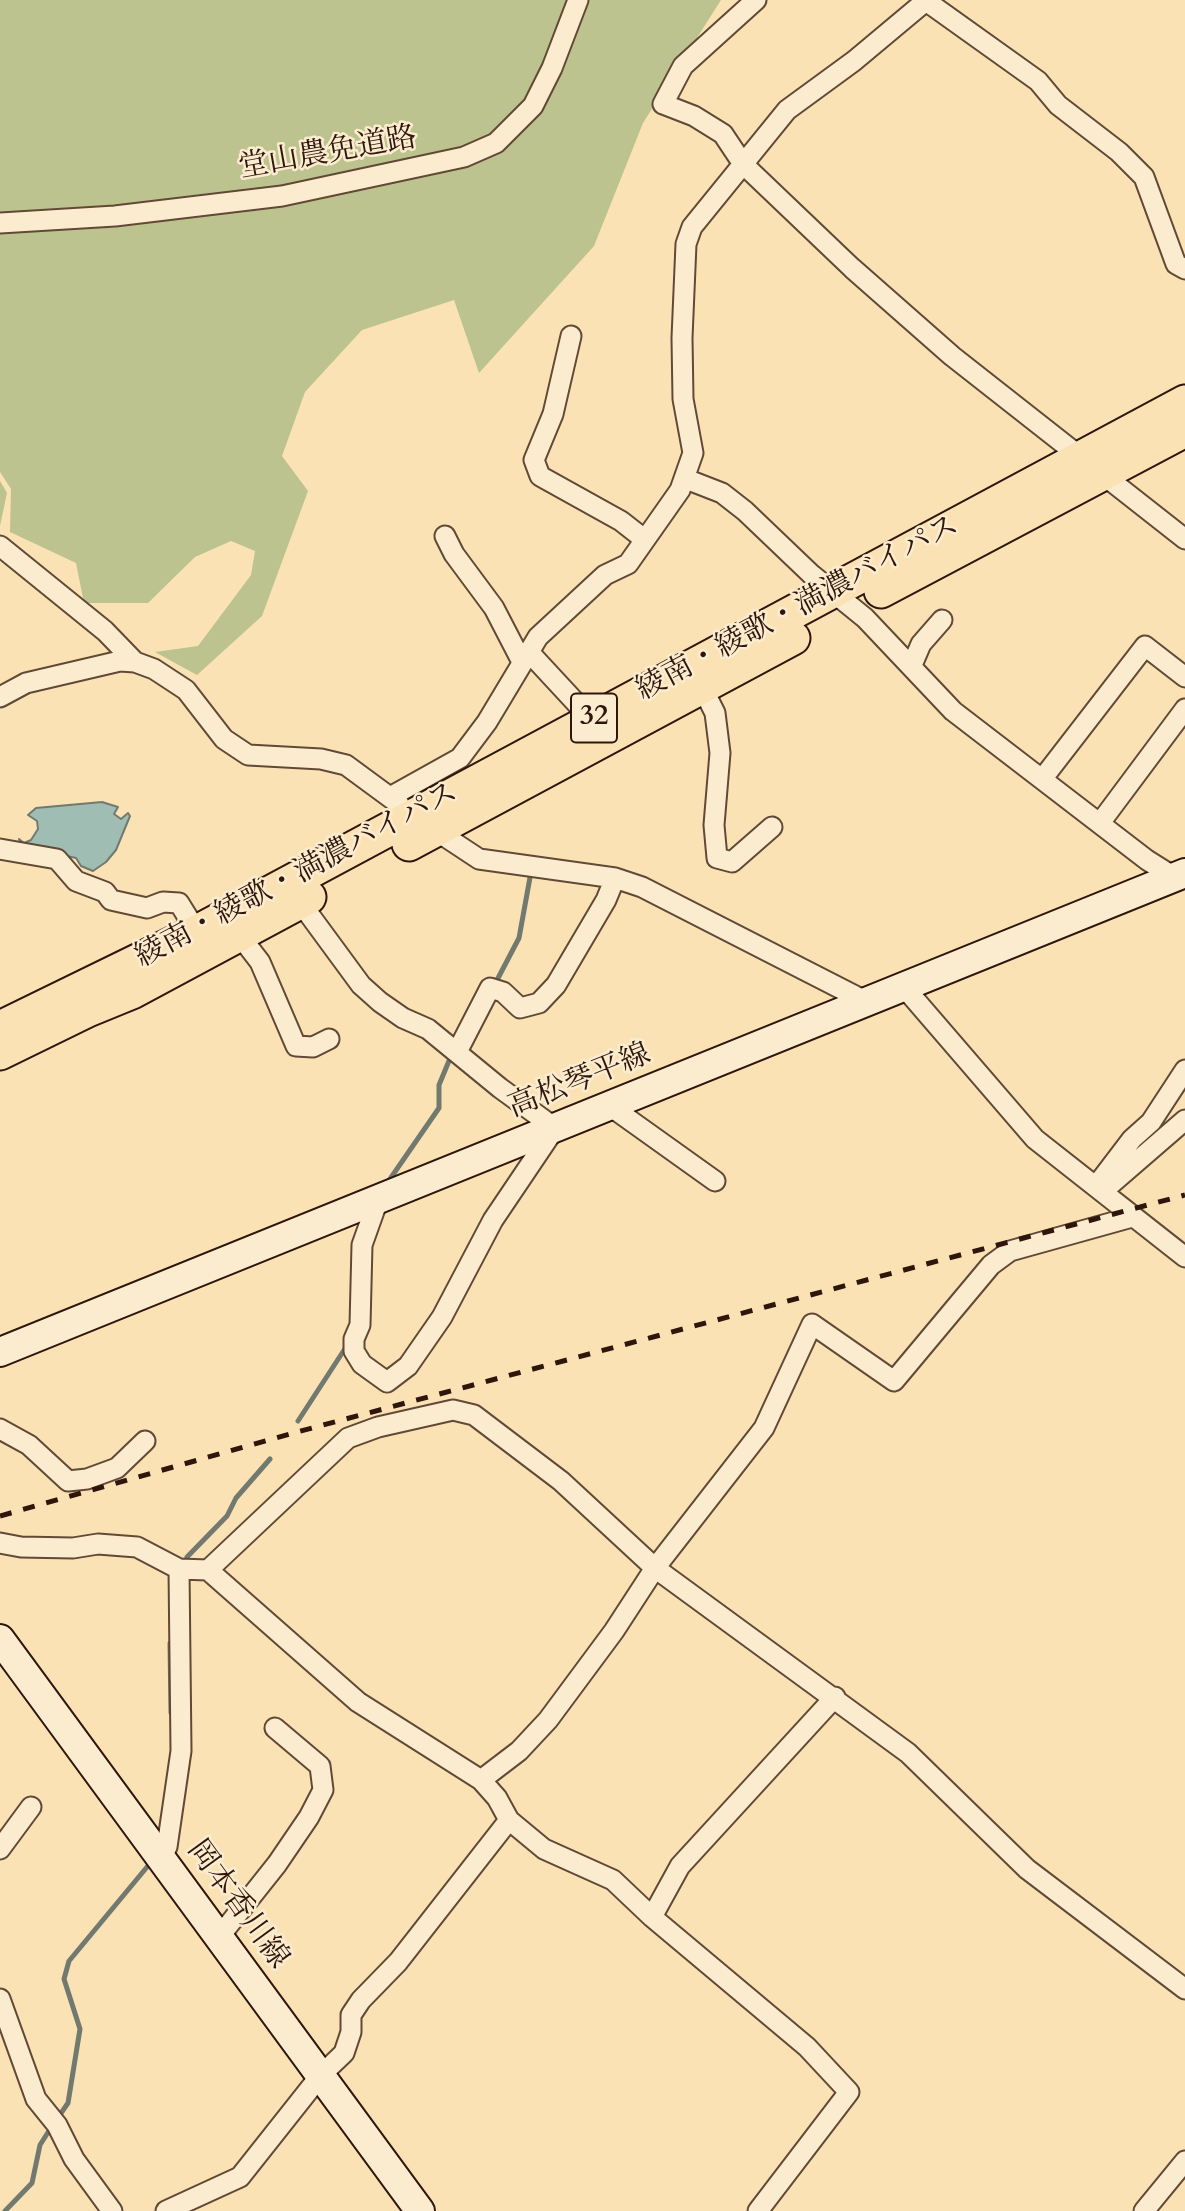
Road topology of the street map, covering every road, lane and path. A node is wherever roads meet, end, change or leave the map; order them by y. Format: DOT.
graph roads {
  1 [pos="578,0"];
  2 [pos="756,0"];
  3 [pos="927,0"];
  4 [pos="743,164"];
  5 [pos="0,223"];
  6 [pos="1185,269"];
  7 [pos="571,336"];
  8 [pos="1185,402"];
  9 [pos="1185,430"];
  10 [pos="1092,466"];
  11 [pos="686,479"];
  12 [pos="445,536"];
  13 [pos="644,539"];
  14 [pos="1185,539"];
  15 [pos="0,546"];
  16 [pos="841,599"];
  17 [pos="942,620"];
  18 [pos="525,656"];
  19 [pos="135,662"];
  20 [pos="912,665"];
  21 [pos="1185,677"];
  22 [pos="702,687"];
  23 [pos="0,697"];
  24 [pos="1185,709"];
  25 [pos="591,719"];
  26 [pos="1043,778"];
  27 [pos="413,814"];
  28 [pos="1100,823"];
  29 [pos="772,827"];
  30 [pos="0,849"];
  31 [pos="1180,875"];
  32 [pos="615,878"];
  33 [pos="300,902"];
  34 [pos="197,932"];
  35 [pos="240,936"];
  36 [pos="904,987"];
  37 [pos="867,1002"];
  38 [pos="0,1028"];
  39 [pos="329,1039"];
  40 [pos="457,1052"];
  41 [pos="0,1053"];
  42 [pos="1185,1070"];
  43 [pos="610,1106"];
  44 [pos="1185,1120"];
  45 [pos="555,1128"];
  46 [pos="715,1181"];
  47 [pos="1100,1188"];
  48 [pos="378,1200"];
  49 [pos="1132,1217"];
  50 [pos="1185,1257"];
  51 [pos="0,1352"];
  52 [pos="0,1429"];
  53 [pos="145,1441"];
  54 [pos="0,1543"];
  55 [pos="654,1568"];
  56 [pos="179,1569"];
  57 [pos="208,1570"];
  58 [pos="0,1639"];
  59 [pos="835,1697"];
  60 [pos="275,1728"];
  61 [pos="481,1780"];
  62 [pos="31,1807"];
  63 [pos="509,1820"];
  64 [pos="3,1835"];
  65 [pos="160,1857"];
  66 [pos="652,1917"];
  67 [pos="219,1937"];
  68 [pos="1185,1989"];
  69 [pos="0,1999"];
  70 [pos="320,2076"];
  71 [pos="1185,2161"];
  72 [pos="112,2211"];
  73 [pos="166,2211"];
  74 [pos="420,2211"];
  75 [pos="758,2211"];
  76 [pos="1144,2211"];
  1 -- 5 [label="street, 堂山農免道路"];
  2 -- 4 [label="street"];
  3 -- 4 [label="street"];
  3 -- 6 [label="street"];
  4 -- 10 [label="street"];
  4 -- 11 [label="street"];
  7 -- 13 [label="street"];
  8 -- 10 [label="highway, 綾南・綾歌・満濃バイパス / 32"];
  9 -- 10 [label="highway, 綾南・綾歌・満濃バイパス / 32"];
  10 -- 14 [label="street"];
  10 -- 16 [label="highway, 綾南・綾歌・満濃バイパス / 32"];
  11 -- 13 [label="street"];
  11 -- 16 [label="street"];
  12 -- 18 [label="street"];
  13 -- 18 [label="street"];
  15 -- 19 [label="street"];
  16 -- 20 [label="street"];
  16 -- 22 [label="highway, 綾南・綾歌・満濃バイパス / 32"];
  16 -- 25 [label="highway, 綾南・綾歌・満濃バイパス / 32"];
  17 -- 20 [label="street"];
  18 -- 25 [label="street"];
  18 -- 27 [label="street"];
  19 -- 23 [label="street"];
  19 -- 27 [label="street"];
  20 -- 26 [label="street"];
  21 -- 26 [label="street"];
  22 -- 27 [label="highway, 綾南・綾歌・満濃バイパス / 32"];
  22 -- 29 [label="street"];
  24 -- 28 [label="street"];
  25 -- 27 [label="highway, 綾南・綾歌・満濃バイパス / 32"];
  26 -- 28 [label="street"];
  27 -- 32 [label="street"];
  27 -- 33 [label="highway, 綾南・綾歌・満濃バイパス / 32"];
  27 -- 34 [label="highway, 綾南・綾歌・満濃バイパス / 32"];
  28 -- 31 [label="street"];
  30 -- 34 [label="street"];
  31 -- 36 [label="main road, 高松琴平線"];
  32 -- 37 [label="street"];
  32 -- 40 [label="street"];
  33 -- 35 [label="highway, 綾南・綾歌・満濃バイパス / 32"];
  33 -- 40 [label="street"];
  34 -- 35 [label="street"];
  34 -- 38 [label="highway, 綾南・綾歌・満濃バイパス / 32"];
  35 -- 39 [label="street"];
  35 -- 41 [label="highway, 綾南・綾歌・満濃バイパス / 32"];
  36 -- 37 [label="main road, 高松琴平線"];
  36 -- 47 [label="street"];
  37 -- 43 [label="main road, 高松琴平線"];
  40 -- 45 [label="street"];
  42 -- 47 [label="street"];
  43 -- 45 [label="main road, 高松琴平線"];
  43 -- 46 [label="street"];
  44 -- 47 [label="street"];
  45 -- 48 [label="main road, 高松琴平線"];
  45 -- 48 [label="street"];
  47 -- 49 [label="street"];
  48 -- 51 [label="main road, 高松琴平線"];
  49 -- 50 [label="street"];
  49 -- 55 [label="street"];
  52 -- 53 [label="street"];
  54 -- 56 [label="street"];
  55 -- 57 [label="street"];
  55 -- 59 [label="street"];
  55 -- 61 [label="street"];
  56 -- 57 [label="street"];
  56 -- 65 [label="street"];
  57 -- 61 [label="street"];
  58 -- 65 [label="main road, 岡本香川線"];
  59 -- 66 [label="street"];
  59 -- 68 [label="street"];
  60 -- 67 [label="street"];
  61 -- 63 [label="street"];
  62 -- 64 [label="street"];
  63 -- 66 [label="street"];
  63 -- 70 [label="street"];
  65 -- 67 [label="main road, 岡本香川線"];
  66 -- 75 [label="street"];
  67 -- 70 [label="main road, 岡本香川線"];
  69 -- 72 [label="street"];
  70 -- 73 [label="street"];
  70 -- 74 [label="main road, 岡本香川線"];
  71 -- 76 [label="street"];
}
